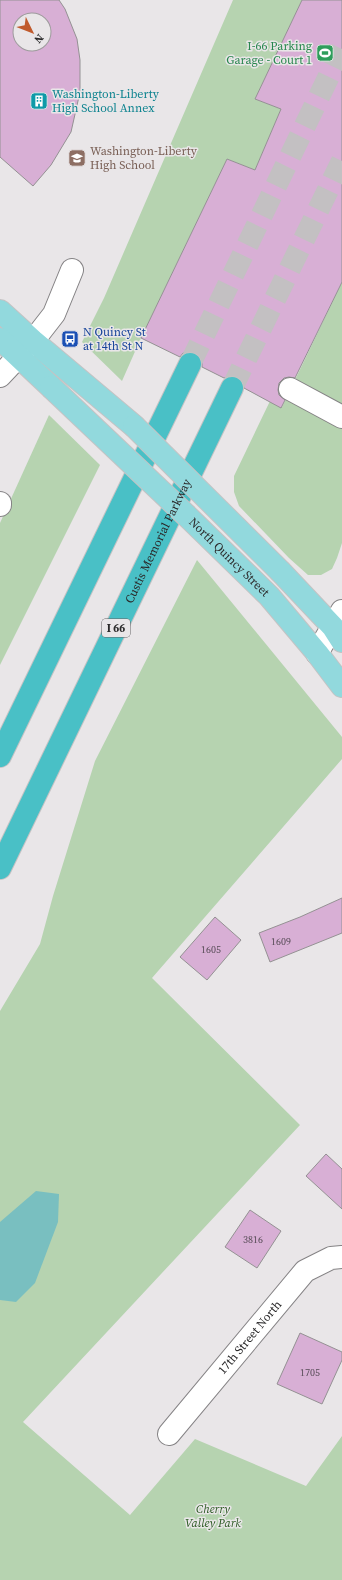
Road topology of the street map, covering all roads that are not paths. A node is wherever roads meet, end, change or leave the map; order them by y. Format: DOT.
graph roads {
  1 [pos="72,270"];
  2 [pos="0,311"];
  3 [pos="0,339"];
  4 [pos="26,348"];
  5 [pos="190,364"];
  6 [pos="0,376"];
  7 [pos="232,388"];
  8 [pos="290,389"];
  9 [pos="342,417"];
  10 [pos="339,626"];
  11 [pos="317,653"];
  12 [pos="342,686"];
  13 [pos="0,756"];
  14 [pos="0,868"];
  15 [pos="342,1257"];
  16 [pos="169,1434"];
  1 -- 4 [label="street"];
  2 -- 4 [label="main road, North Quincy Street"];
  3 -- 4 [label="main road, North Quincy Street"];
  4 -- 6 [label="street"];
  4 -- 10 [label="main road, North Quincy Street, bridge"];
  4 -- 11 [label="main road, North Quincy Street, bridge"];
  5 -- 13 [label="highway"];
  7 -- 14 [label="highway, Custis Memorial Parkway / I 66"];
  8 -- 9 [label="street"];
  10 -- 11 [label="street"];
  11 -- 12 [label="main road, North Quincy Street"];
  15 -- 16 [label="street, 17th Street North"];
}
